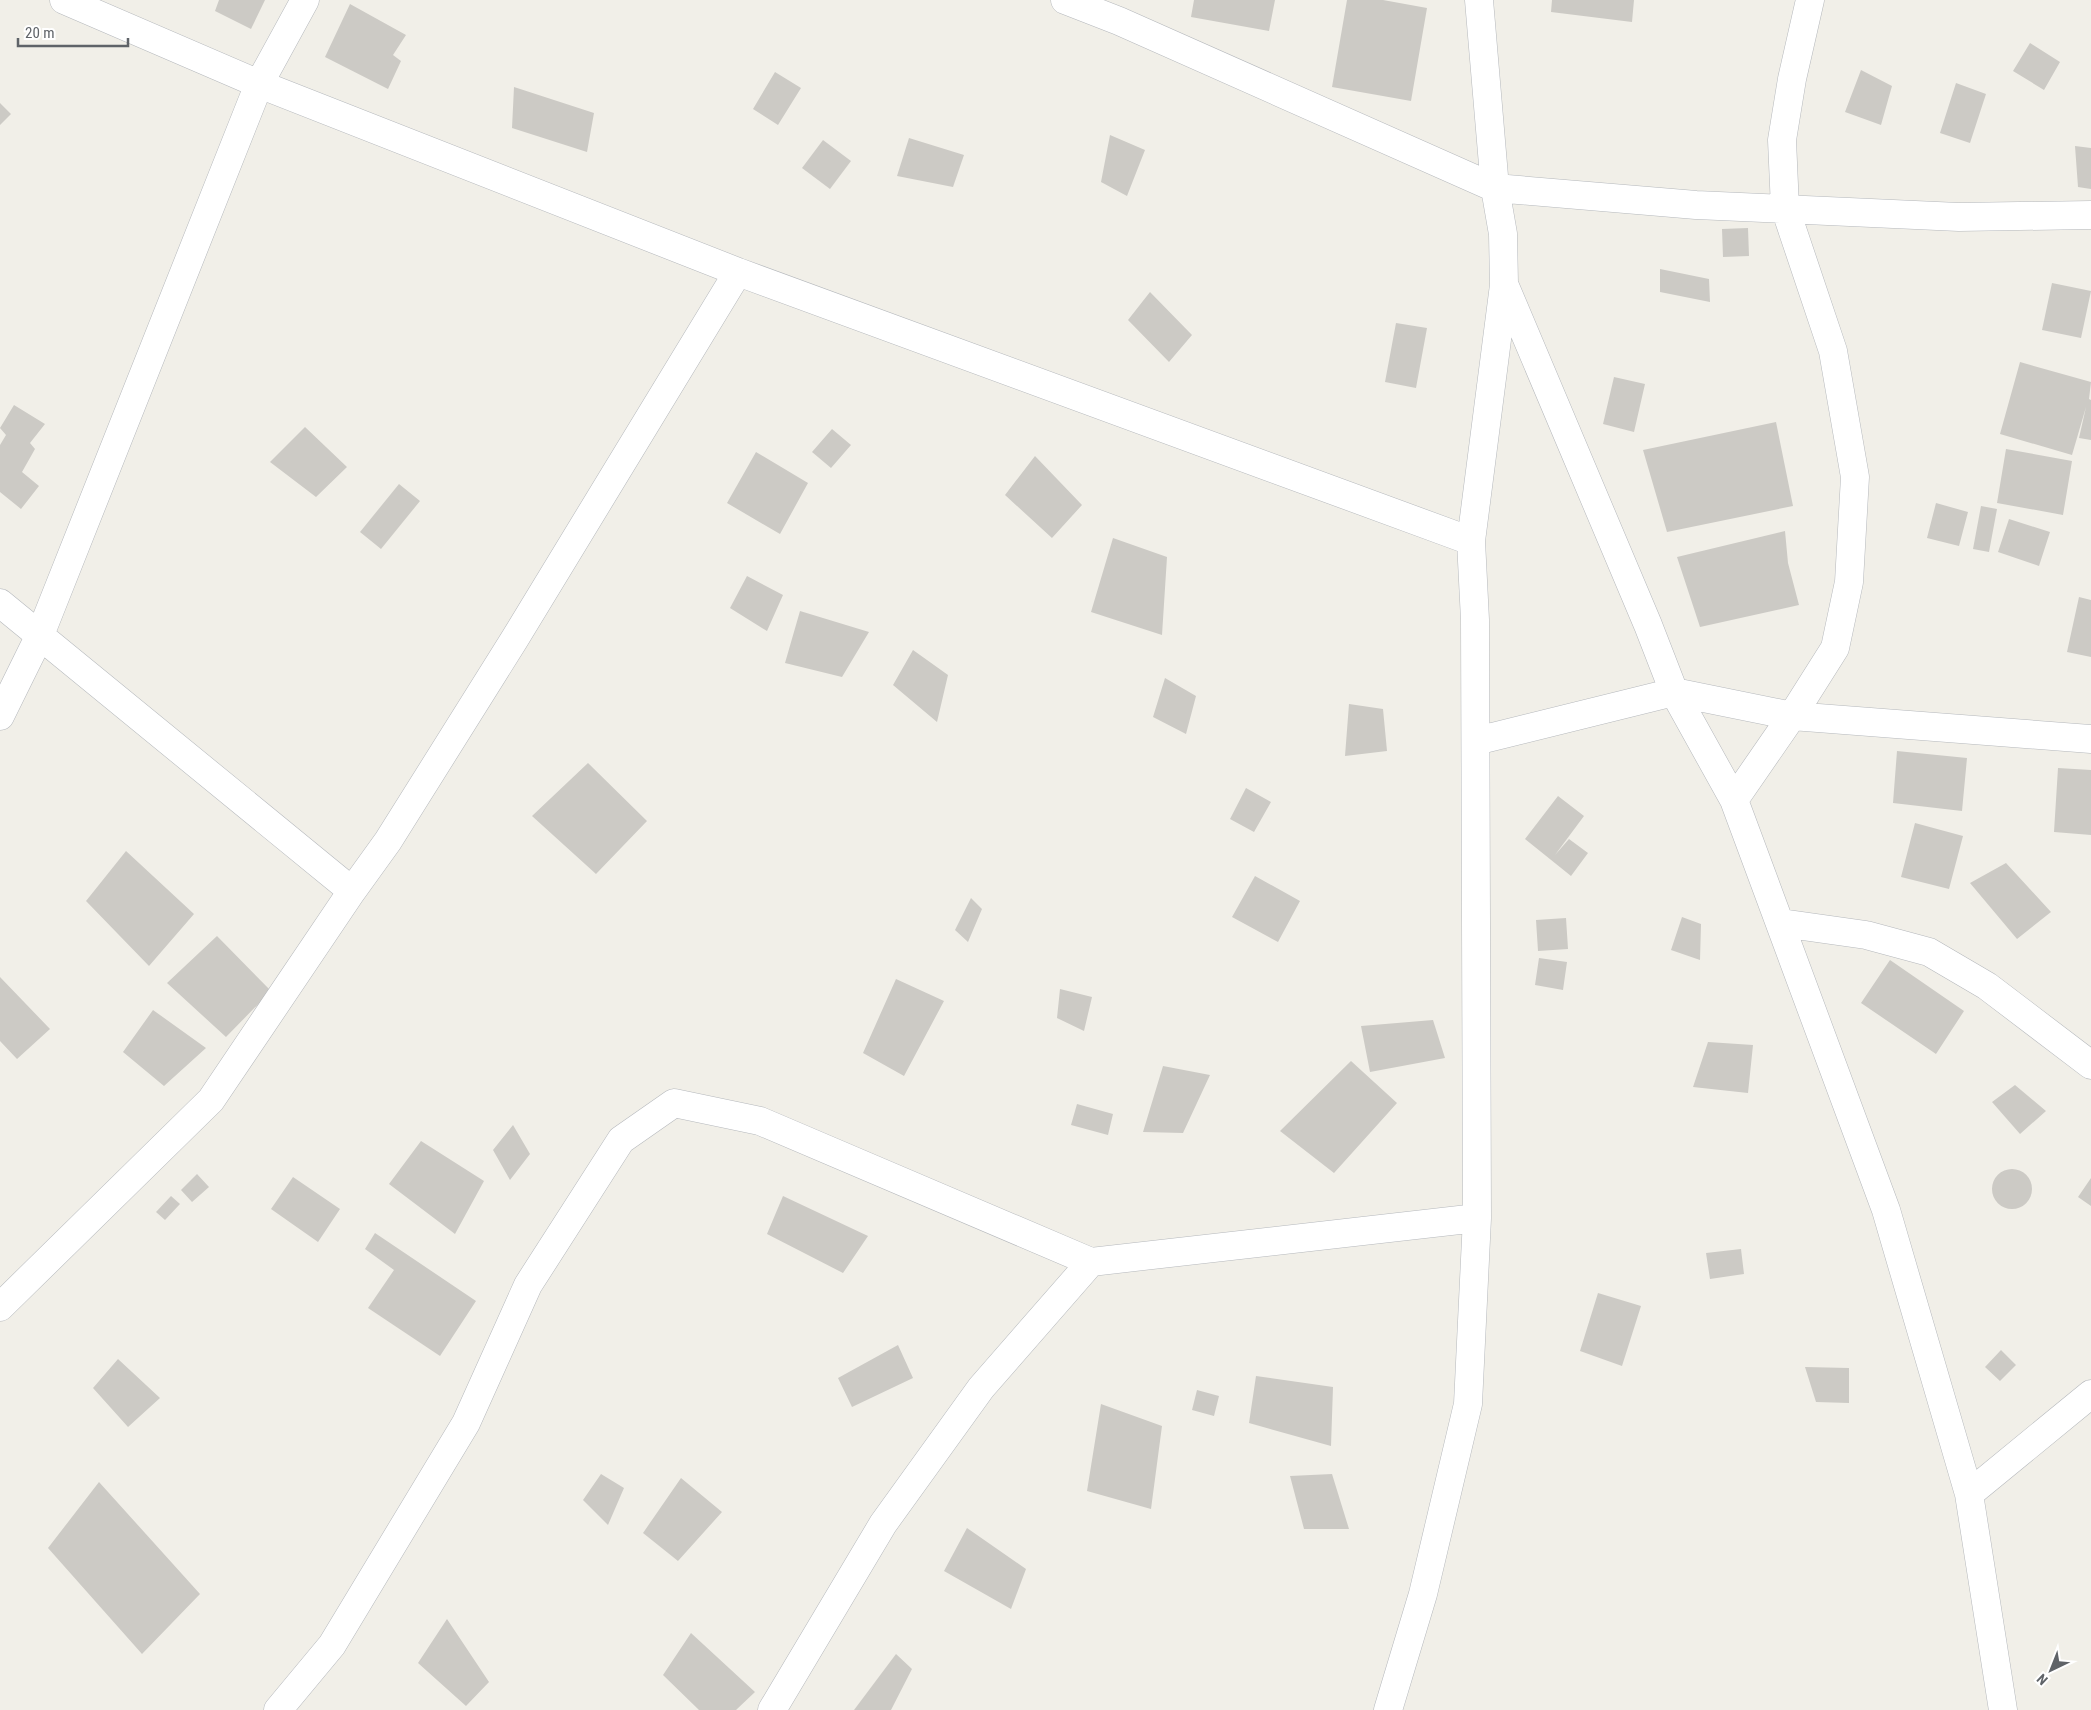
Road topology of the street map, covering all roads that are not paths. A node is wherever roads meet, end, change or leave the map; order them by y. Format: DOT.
graph roads {
  1 [pos="64,0"];
  2 [pos="306,0"];
  3 [pos="1065,0"];
  4 [pos="1479,0"];
  5 [pos="1810,0"];
  6 [pos="259,84"];
  7 [pos="1494,188"];
  8 [pos="1785,208"];
  9 [pos="2091,215"];
  10 [pos="738,272"];
  11 [pos="1504,284"];
  12 [pos="1471,541"];
  13 [pos="0,603"];
  14 [pos="40,635"];
  15 [pos="1674,692"];
  16 [pos="0,716"];
  17 [pos="1792,716"];
  18 [pos="2091,739"];
  19 [pos="1476,741"];
  20 [pos="1734,800"];
  21 [pos="352,891"];
  22 [pos="1780,923"];
  23 [pos="2091,1065"];
  24 [pos="1477,1218"];
  25 [pos="1091,1262"];
  26 [pos="0,1307"];
  27 [pos="2091,1394"];
  28 [pos="1969,1494"];
  29 [pos="278,1710"];
  30 [pos="772,1710"];
  31 [pos="1388,1710"];
  32 [pos="2003,1710"];
  1 -- 6 [label="street"];
  2 -- 6 [label="street"];
  3 -- 7 [label="street"];
  4 -- 7 [label="street"];
  5 -- 8 [label="street"];
  6 -- 10 [label="street"];
  6 -- 14 [label="street"];
  7 -- 8 [label="street"];
  7 -- 11 [label="street"];
  8 -- 9 [label="street"];
  8 -- 17 [label="street"];
  10 -- 12 [label="street"];
  10 -- 21 [label="street"];
  11 -- 12 [label="street"];
  11 -- 15 [label="street"];
  12 -- 19 [label="street"];
  13 -- 14 [label="street"];
  14 -- 16 [label="street"];
  14 -- 21 [label="street"];
  15 -- 17 [label="street"];
  15 -- 19 [label="street"];
  15 -- 20 [label="street"];
  17 -- 18 [label="street"];
  17 -- 20 [label="street"];
  19 -- 24 [label="street"];
  20 -- 22 [label="street"];
  21 -- 26 [label="street"];
  22 -- 23 [label="street"];
  22 -- 28 [label="street"];
  24 -- 25 [label="street"];
  24 -- 31 [label="street"];
  25 -- 29 [label="street"];
  25 -- 30 [label="street"];
  27 -- 28 [label="street"];
  28 -- 32 [label="street"];
}
